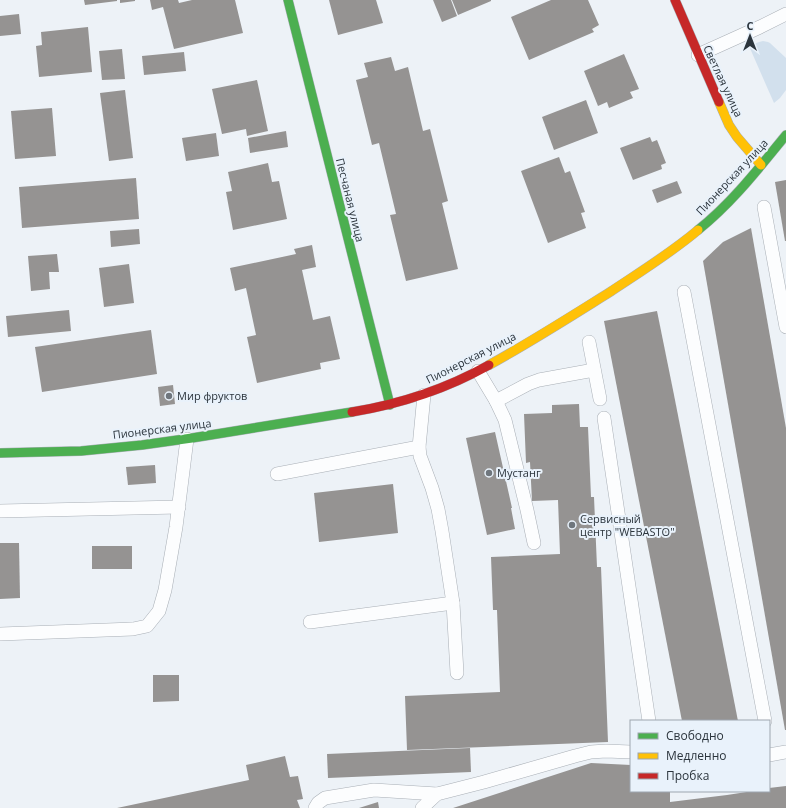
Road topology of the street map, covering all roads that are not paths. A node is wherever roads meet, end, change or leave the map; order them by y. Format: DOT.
graph roads {
  1 [pos="288,0"];
  2 [pos="675,0"];
  3 [pos="786,14"];
  4 [pos="698,55"];
  5 [pos="786,135"];
  6 [pos="761,165"];
  7 [pos="764,207"];
  8 [pos="684,292"];
  9 [pos="786,327"];
  10 [pos="589,342"];
  11 [pos="594,370"];
  12 [pos="478,371"];
  13 [pos="424,395"];
  14 [pos="600,400"];
  15 [pos="496,401"];
  16 [pos="390,405"];
  17 [pos="604,418"];
  18 [pos="187,439"];
  19 [pos="419,447"];
  20 [pos="0,453"];
  21 [pos="277,474"];
  22 [pos="179,507"];
  23 [pos="0,511"];
  24 [pos="534,543"];
  25 [pos="453,603"];
  26 [pos="310,622"];
  27 [pos="0,634"];
  28 [pos="457,673"];
  29 [pos="649,720"];
  30 [pos="765,720"];
  31 [pos="770,750"];
  32 [pos="630,752"];
  33 [pos="786,752"];
  34 [pos="437,794"];
  35 [pos="315,808"];
  36 [pos="422,808"];
  1 -- 16 [label="street, Песчаная улица"];
  2 -- 4 [label="street, Светлая улица"];
  3 -- 4 [label="lane"];
  4 -- 6 [label="street, Светлая улица"];
  5 -- 6 [label="street, Пионерская улица"];
  6 -- 12 [label="street, Пионерская улица"];
  7 -- 9 [label="lane"];
  8 -- 30 [label="lane"];
  10 -- 11 [label="lane"];
  11 -- 14 [label="lane"];
  11 -- 15 [label="lane"];
  12 -- 13 [label="street, Пионерская улица"];
  12 -- 15 [label="lane"];
  13 -- 16 [label="street, Пионерская улица"];
  13 -- 19 [label="lane"];
  15 -- 24 [label="lane"];
  16 -- 18 [label="street, Пионерская улица"];
  17 -- 29 [label="lane"];
  18 -- 20 [label="street, Пионерская улица"];
  18 -- 22 [label="lane"];
  19 -- 21 [label="lane"];
  19 -- 25 [label="lane"];
  22 -- 23 [label="lane"];
  22 -- 27 [label="lane"];
  25 -- 26 [label="lane"];
  25 -- 28 [label="lane"];
  31 -- 33 [label="lane"];
  32 -- 34 [label="lane"];
  34 -- 35 [label="lane"];
  34 -- 36 [label="lane"];
}
